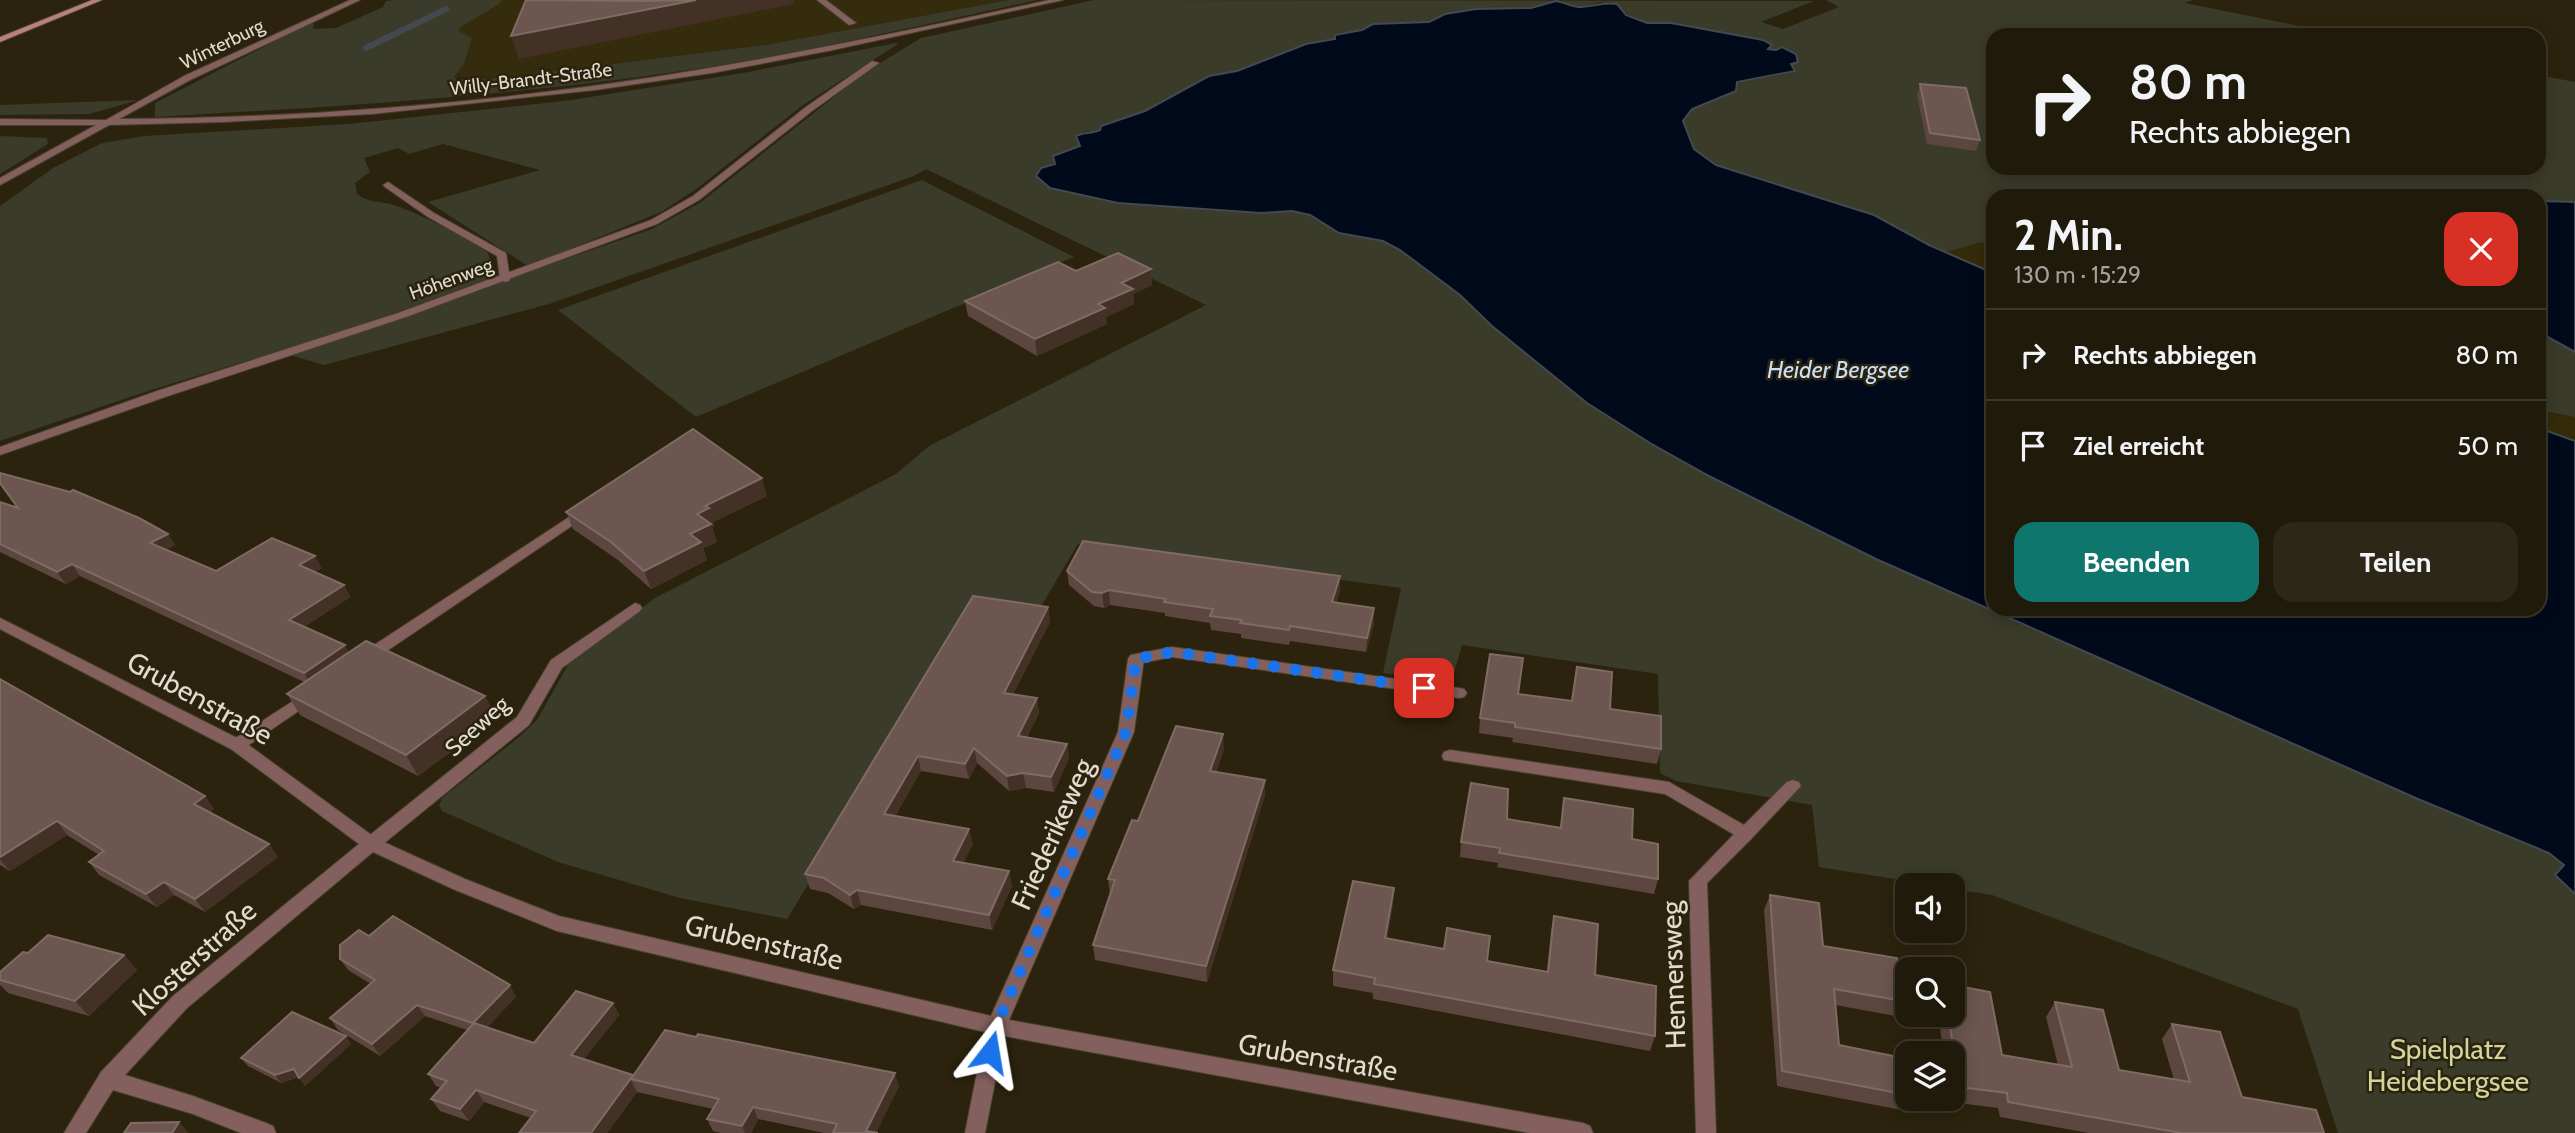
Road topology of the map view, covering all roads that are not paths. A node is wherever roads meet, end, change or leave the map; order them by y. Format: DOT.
graph roads {
  1 [pos="98,0"];
  2 [pos="356,0"];
  3 [pos="821,0"];
  4 [pos="1059,0"];
  5 [pos="852,23"];
  6 [pos="0,40"];
  7 [pos="875,63"];
  8 [pos="0,122"];
  9 [pos="105,123"];
  10 [pos="0,182"];
  11 [pos="388,185"];
  12 [pos="505,278"];
  13 [pos="0,451"];
  14 [pos="595,504"];
  15 [pos="635,608"];
  16 [pos="0,622"];
  17 [pos="359,662"];
  18 [pos="326,685"];
  19 [pos="1459,694"];
  20 [pos="237,745"];
  21 [pos="1450,756"];
  22 [pos="1793,786"];
  23 [pos="1745,834"];
  24 [pos="371,844"];
  25 [pos="996,1026"];
  26 [pos="108,1079"];
  27 [pos="74,1133"];
  28 [pos="266,1133"];
  29 [pos="975,1133"];
  30 [pos="1583,1133"];
  31 [pos="1706,1133"];
  1 -- 6 [label="main road"];
  2 -- 9 [label="street, Winterburg"];
  3 -- 5 [label="street"];
  4 -- 9 [label="street, Willy-Brandt-Straße"];
  7 -- 12 [label="street, Höhenweg"];
  8 -- 9 [label="street, Willy-Brandt-Straße"];
  9 -- 10 [label="street, Winterburg"];
  11 -- 12 [label="street"];
  12 -- 13 [label="street, Höhenweg"];
  14 -- 17 [label="street"];
  15 -- 24 [label="street, Seeweg"];
  16 -- 20 [label="street, Grubenstraße"];
  18 -- 20 [label="street"];
  19 -- 25 [label="street, Friederikeweg"];
  20 -- 24 [label="street, Grubenstraße"];
  21 -- 23 [label="street"];
  22 -- 23 [label="street, Hennersweg"];
  23 -- 31 [label="street, Hennersweg"];
  24 -- 25 [label="street, Grubenstraße"];
  24 -- 26 [label="street, Klosterstraße"];
  25 -- 29 [label="street, Friederikeweg"];
  25 -- 30 [label="street, Grubenstraße"];
  26 -- 27 [label="street, Klosterstraße"];
  26 -- 28 [label="street"];
}
